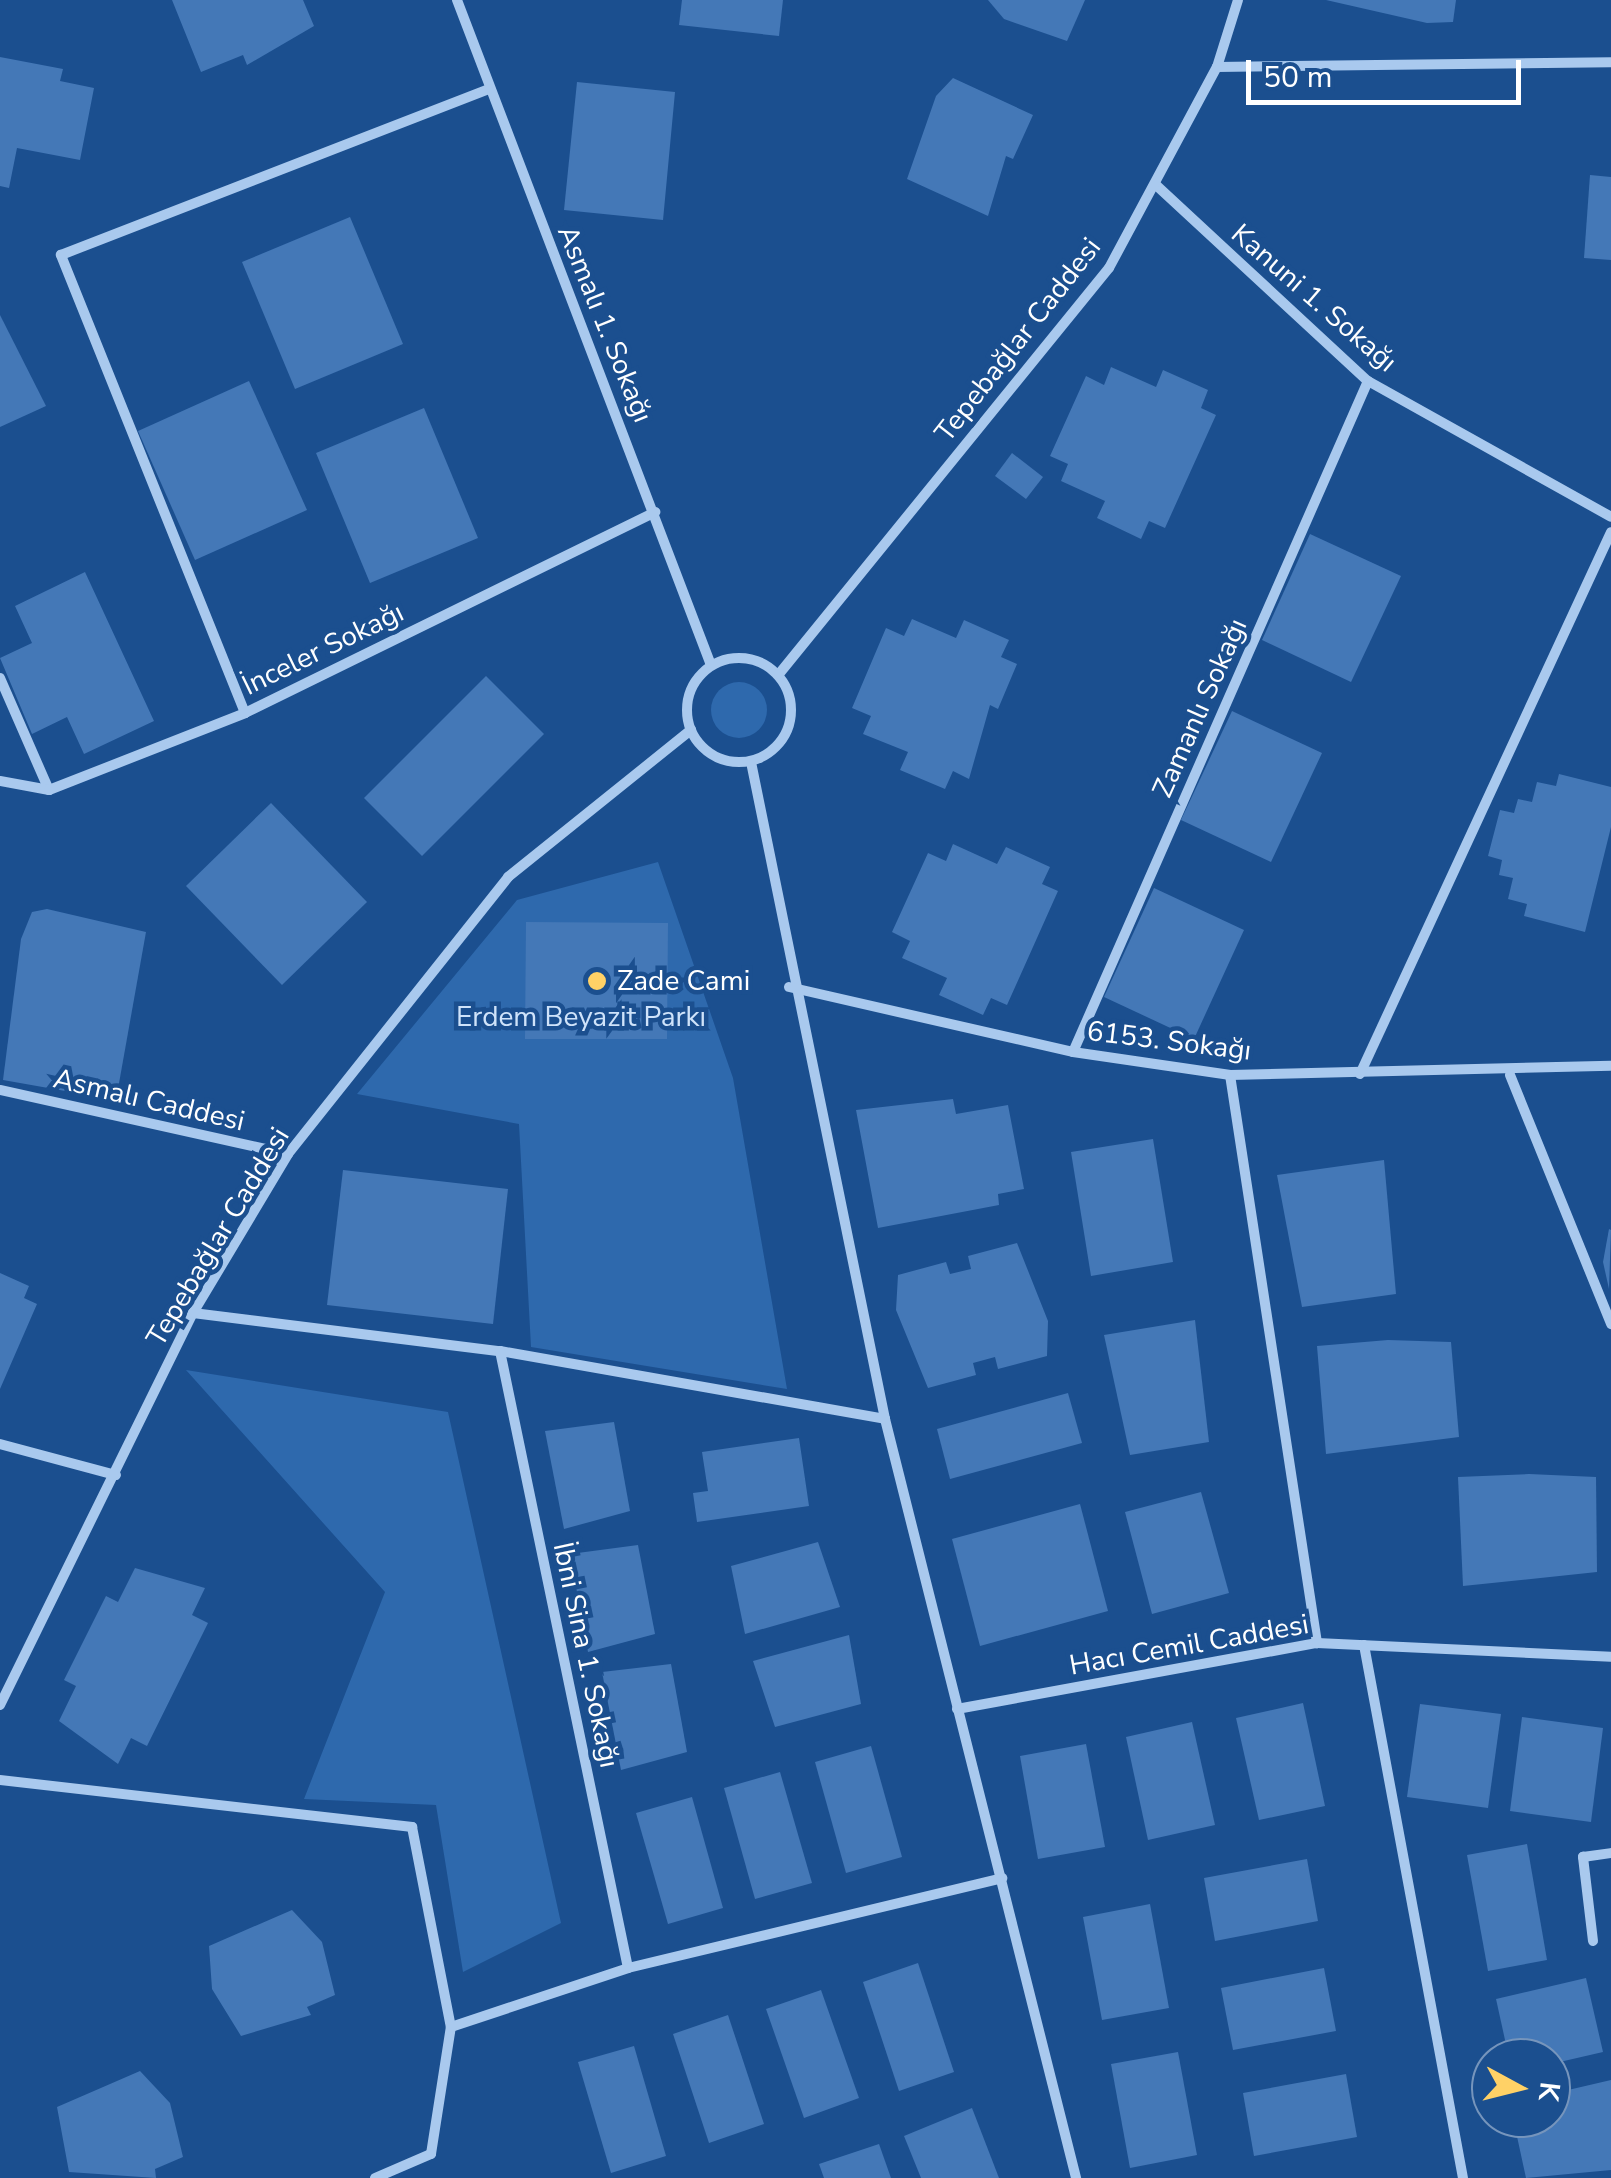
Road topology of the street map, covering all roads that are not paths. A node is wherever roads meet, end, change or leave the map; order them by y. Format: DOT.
graph roads {
  1 [pos="458,0"];
  2 [pos="1238,0"];
  3 [pos="1611,62"];
  4 [pos="1217,66"];
  5 [pos="488,89"];
  6 [pos="1156,185"];
  7 [pos="1368,382"];
  8 [pos="655,512"];
  9 [pos="1611,517"];
  10 [pos="1611,532"];
  11 [pos="712,665"];
  12 [pos="778,674"];
  13 [pos="0,678"];
  14 [pos="245,712"];
  15 [pos="690,730"];
  16 [pos="750,762"];
  17 [pos="0,781"];
  18 [pos="48,790"];
  19 [pos="790,986"];
  20 [pos="1073,1052"];
  21 [pos="1611,1066"];
  22 [pos="1360,1074"];
  23 [pos="1510,1075"];
  24 [pos="1230,1076"];
  25 [pos="0,1090"];
  26 [pos="288,1154"];
  27 [pos="194,1313"];
  28 [pos="1611,1324"];
  29 [pos="500,1351"];
  30 [pos="885,1419"];
  31 [pos="0,1444"];
  32 [pos="116,1475"];
  33 [pos="1318,1643"];
  34 [pos="1364,1645"];
  35 [pos="1611,1656"];
  36 [pos="0,1706"];
  37 [pos="957,1710"];
  38 [pos="0,1780"];
  39 [pos="1611,1853"];
  40 [pos="1002,1878"];
  41 [pos="1593,1941"];
  42 [pos="628,1968"];
  43 [pos="451,2027"];
  44 [pos="374,2178"];
  45 [pos="1076,2178"];
  46 [pos="1462,2178"];
  1 -- 5 [label="street, Asmalı 1. Sokağı"];
  2 -- 4 [label="street, Tepebağlar Caddesi"];
  3 -- 4 [label="street"];
  4 -- 6 [label="street, Tepebağlar Caddesi"];
  5 -- 8 [label="street, Asmalı 1. Sokağı"];
  5 -- 14 [label="street"];
  6 -- 7 [label="street, Kanuni 1. Sokağı"];
  6 -- 12 [label="street, Tepebağlar Caddesi"];
  7 -- 9 [label="street, Kanuni 1. Sokağı"];
  7 -- 20 [label="street, Zamanlı Sokağı"];
  8 -- 11 [label="street, Asmalı 1. Sokağı"];
  8 -- 14 [label="street, İnceler Sokağı"];
  10 -- 22 [label="street"];
  11 -- 12 [label="street"];
  11 -- 15 [label="street"];
  12 -- 16 [label="street"];
  13 -- 18 [label="street"];
  14 -- 18 [label="street, İnceler Sokağı"];
  15 -- 16 [label="street"];
  15 -- 26 [label="street, Tepebağlar Caddesi"];
  16 -- 19 [label="street"];
  17 -- 18 [label="street"];
  19 -- 20 [label="street, 6153. Sokağı"];
  19 -- 30 [label="street"];
  20 -- 24 [label="street, 6153. Sokağı"];
  21 -- 23 [label="street, 6153. Sokağı"];
  22 -- 23 [label="street, 6153. Sokağı"];
  22 -- 24 [label="street, 6153. Sokağı"];
  23 -- 28 [label="street"];
  24 -- 33 [label="street"];
  25 -- 26 [label="street, Asmalı Caddesi"];
  26 -- 27 [label="street, Tepebağlar Caddesi"];
  27 -- 29 [label="street"];
  27 -- 32 [label="street, Tepebağlar Caddesi"];
  29 -- 30 [label="street"];
  29 -- 42 [label="street, İbni Sina 1. Sokağı"];
  30 -- 37 [label="street"];
  31 -- 32 [label="street"];
  32 -- 36 [label="street, Tepebağlar Caddesi"];
  33 -- 34 [label="street, Hacı Cemil Caddesi"];
  33 -- 37 [label="street, Hacı Cemil Caddesi"];
  34 -- 35 [label="street, Hacı Cemil Caddesi"];
  34 -- 46 [label="street"];
  37 -- 40 [label="street"];
  38 -- 43 [label="street"];
  39 -- 41 [label="street"];
  40 -- 42 [label="street"];
  40 -- 45 [label="street"];
  42 -- 43 [label="street"];
  43 -- 44 [label="street"];
}
